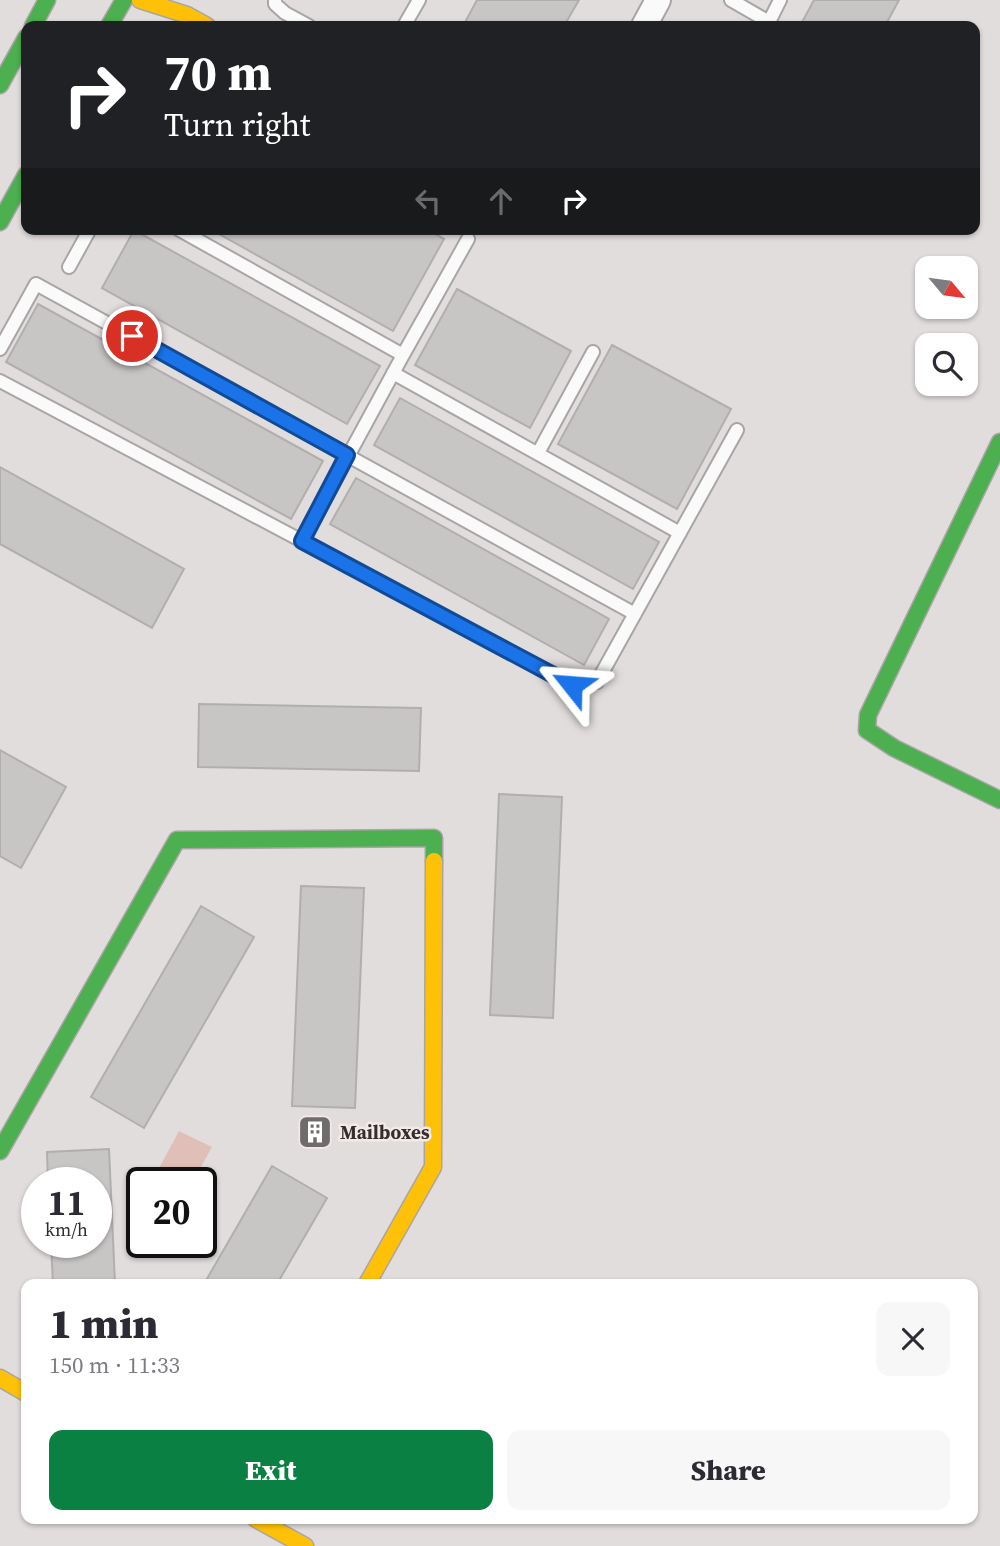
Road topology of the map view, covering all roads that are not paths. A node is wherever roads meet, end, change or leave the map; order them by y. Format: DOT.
graph roads {
  1 [pos="47,0"];
  2 [pos="124,0"];
  3 [pos="139,0"];
  4 [pos="275,0"];
  5 [pos="419,0"];
  6 [pos="658,0"];
  7 [pos="731,0"];
  8 [pos="780,0"];
  9 [pos="200,19"];
  10 [pos="36,21"];
  11 [pos="112,21"];
  12 [pos="300,21"];
  13 [pos="407,21"];
  14 [pos="647,21"];
  15 [pos="767,21"];
  16 [pos="770,21"];
  17 [pos="21,47"];
  18 [pos="0,85"];
  19 [pos="21,184"];
  20 [pos="0,222"];
  21 [pos="87,235"];
  22 [pos="189,235"];
  23 [pos="468,239"];
  24 [pos="69,267"];
  25 [pos="0,349"];
  26 [pos="593,352"];
  27 [pos="403,355"];
  28 [pos="393,373"];
  29 [pos="0,381"];
  30 [pos="737,430"];
  31 [pos="1000,442"];
  32 [pos="538,453"];
  33 [pos="347,455"];
  34 [pos="680,533"];
  35 [pos="302,541"];
  36 [pos="635,614"];
  37 [pos="1000,800"];
  38 [pos="0,1151"];
  39 [pos="370,1279"];
  40 [pos="0,1378"];
  41 [pos="21,1389"];
  42 [pos="265,1524"];
  43 [pos="305,1546"];
  1 -- 10 [label="street"];
  2 -- 11 [label="street"];
  3 -- 9 [label="street"];
  4 -- 12 [label="lane"];
  5 -- 13 [label="lane"];
  6 -- 14 [label="street"];
  7 -- 15 [label="lane"];
  8 -- 16 [label="lane"];
  17 -- 18 [label="street"];
  19 -- 20 [label="street"];
  21 -- 24 [label="lane"];
  22 -- 27 [label="lane"];
  23 -- 27 [label="lane"];
  25 -- 33 [label="lane"];
  26 -- 32 [label="lane"];
  27 -- 28 [label="lane"];
  28 -- 32 [label="lane"];
  28 -- 33 [label="lane"];
  29 -- 35 [label="lane"];
  30 -- 34 [label="lane"];
  31 -- 37 [label="street"];
  32 -- 34 [label="lane"];
  33 -- 35 [label="lane"];
  33 -- 36 [label="lane"];
  34 -- 36 [label="lane"];
  35 -- 36 [label="lane"];
  38 -- 39 [label="street"];
  40 -- 41 [label="street"];
  42 -- 43 [label="street"];
}
